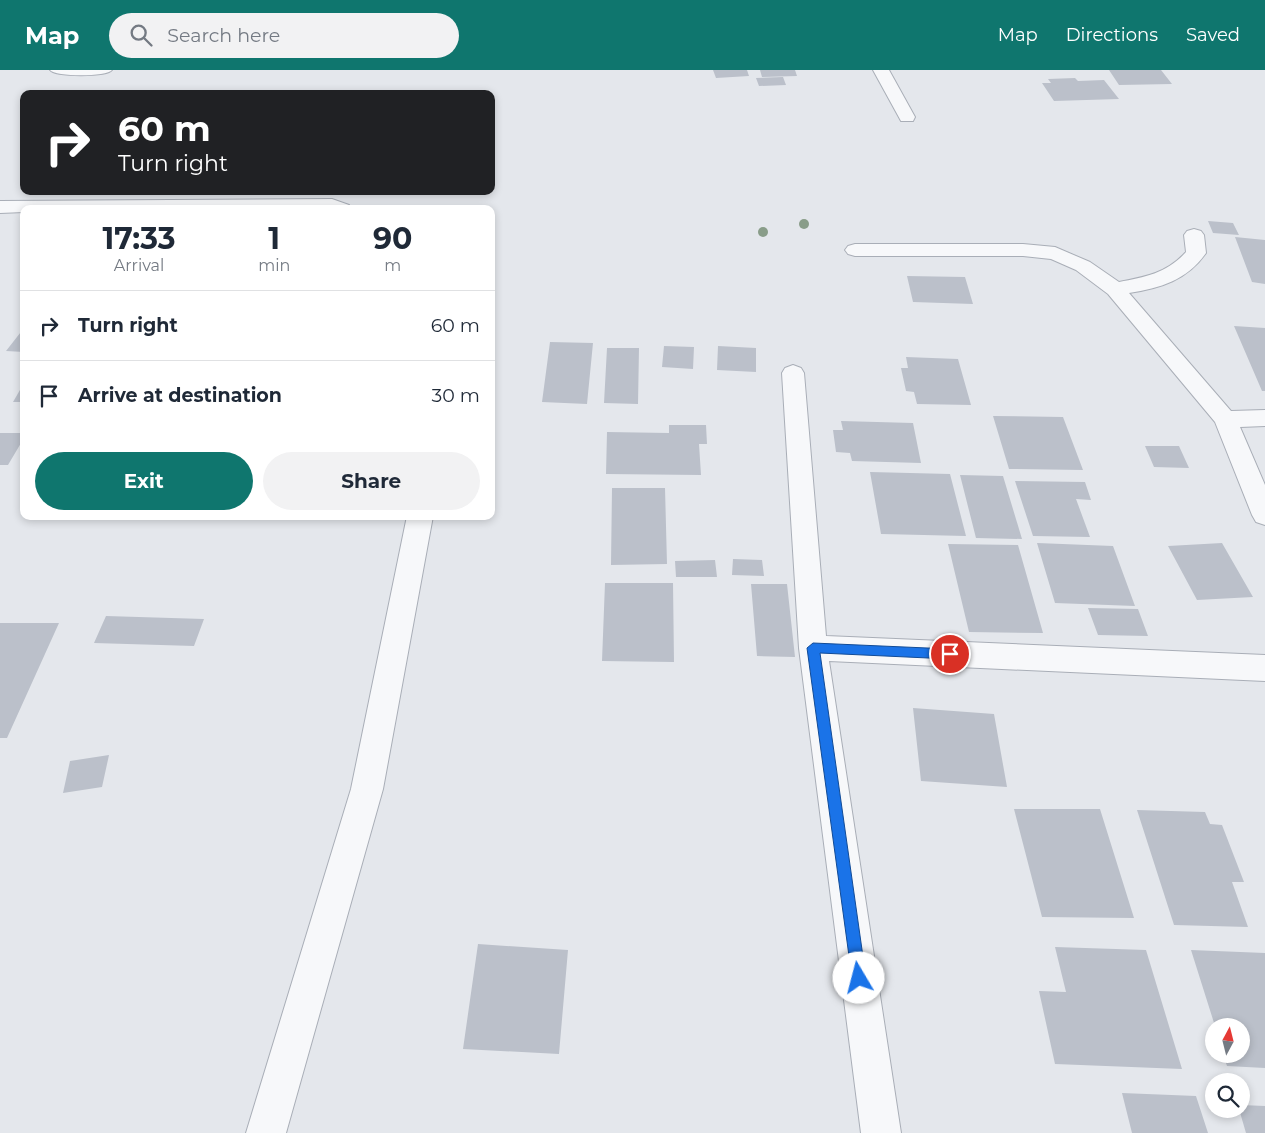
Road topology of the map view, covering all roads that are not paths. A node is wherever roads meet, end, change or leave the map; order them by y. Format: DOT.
graph roads {
  1 [pos="58,70"];
  2 [pos="104,70"];
  3 [pos="881,70"];
  4 [pos="907,117"];
  5 [pos="221,205"];
  6 [pos="334,205"];
  7 [pos="0,207"];
  8 [pos="20,207"];
  9 [pos="1194,235"];
  10 [pos="855,250"];
  11 [pos="1115,289"];
  12 [pos="793,372"];
  13 [pos="1265,418"];
  14 [pos="1225,419"];
  15 [pos="1265,515"];
  16 [pos="419,520"];
  17 [pos="813,648"];
  18 [pos="1265,668"];
  19 [pos="266,1133"];
  20 [pos="881,1133"];
  1 -- 2 [label="street"];
  3 -- 4 [label="street"];
  5 -- 6 [label="street"];
  7 -- 8 [label="street"];
  9 -- 11 [label="street"];
  10 -- 11 [label="street"];
  11 -- 14 [label="street"];
  12 -- 17 [label="street"];
  13 -- 14 [label="street"];
  14 -- 15 [label="street"];
  16 -- 19 [label="street"];
  17 -- 18 [label="street"];
  17 -- 20 [label="street"];
}
